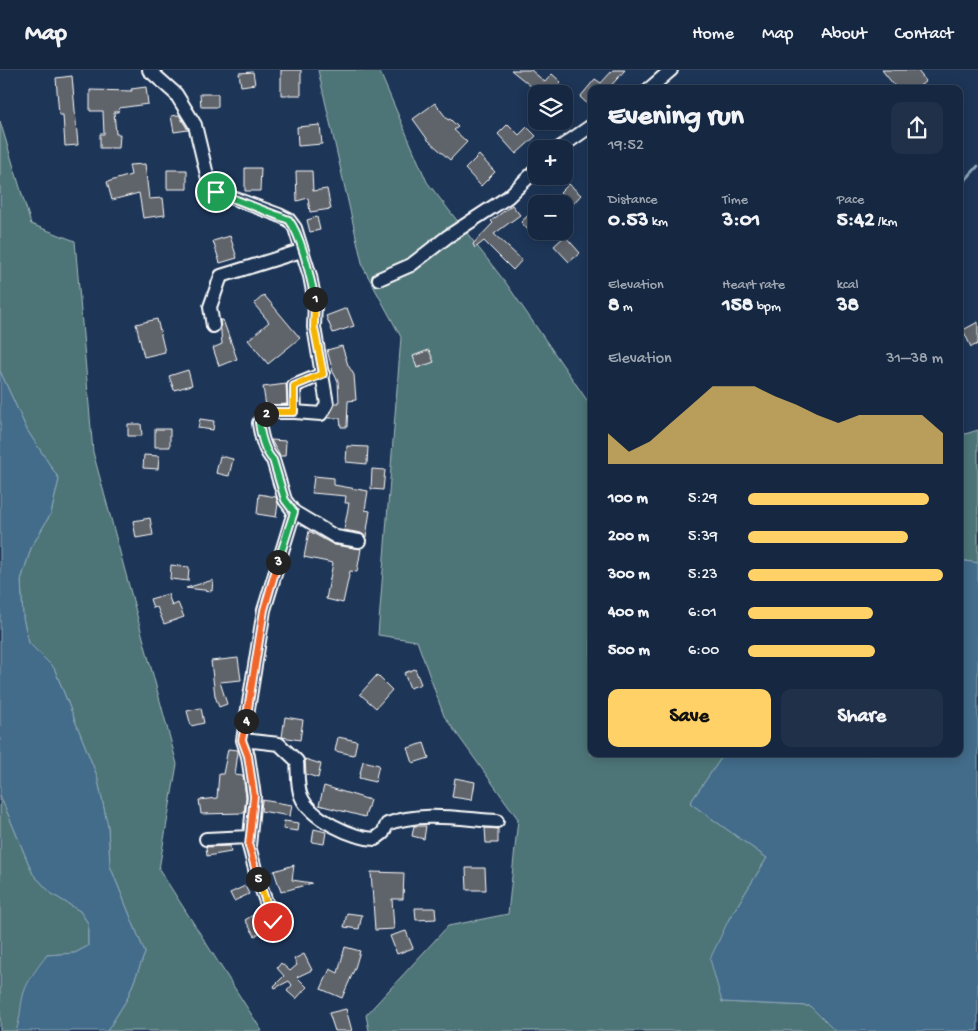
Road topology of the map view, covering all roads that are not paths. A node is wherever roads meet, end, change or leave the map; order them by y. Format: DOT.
graph roads {
  1 [pos="149,70"];
  2 [pos="671,70"];
  3 [pos="654,85"];
  4 [pos="588,128"];
  5 [pos="571,140"];
  6 [pos="528,178"];
  7 [pos="301,251"];
  8 [pos="379,279"];
  9 [pos="213,326"];
  10 [pos="323,374"];
  11 [pos="294,412"];
  12 [pos="294,512"];
  13 [pos="359,541"];
  14 [pos="242,740"];
  15 [pos="496,821"];
  16 [pos="249,837"];
  17 [pos="206,839"];
  18 [pos="273,922"];
  1 -- 7 [label="street"];
  2 -- 3 [label="street"];
  4 -- 5 [label="street"];
  6 -- 8 [label="street"];
  7 -- 9 [label="street"];
  7 -- 10 [label="street"];
  10 -- 11 [label="street"];
  10 -- 11 [label="street"];
  11 -- 12 [label="street"];
  12 -- 13 [label="street"];
  12 -- 14 [label="street"];
  14 -- 15 [label="street"];
  14 -- 16 [label="street"];
  16 -- 17 [label="street"];
  16 -- 18 [label="street"];
}
